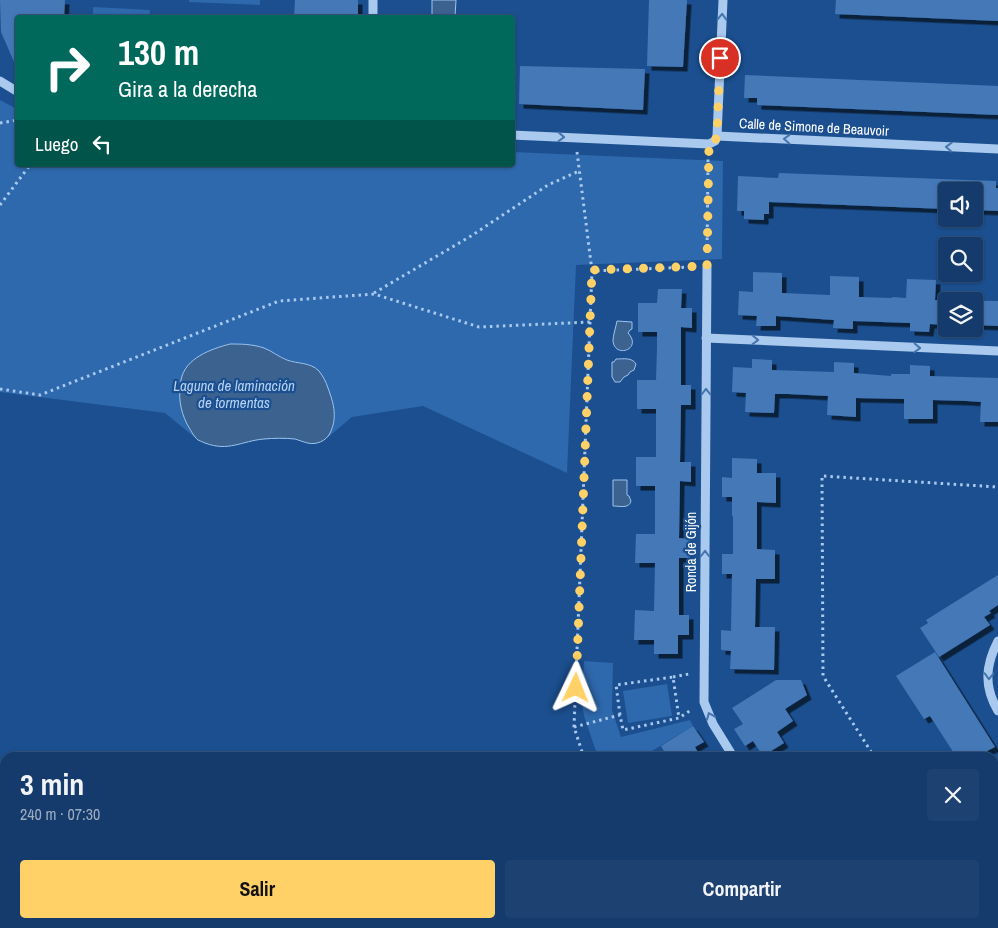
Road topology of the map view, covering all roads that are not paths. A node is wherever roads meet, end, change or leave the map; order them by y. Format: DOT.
graph roads {
  1 [pos="374,0"];
  2 [pos="723,0"];
  3 [pos="373,15"];
  4 [pos="0,82"];
  5 [pos="15,90"];
  6 [pos="515,135"];
  7 [pos="717,136"];
  8 [pos="998,149"];
  9 [pos="707,266"];
  10 [pos="706,338"];
  11 [pos="998,351"];
  12 [pos="998,641"];
  13 [pos="998,711"];
  14 [pos="730,752"];
  1 -- 3 [label="street"];
  7 -- 2 [label="street, one-way"];
  4 -- 5 [label="street"];
  6 -- 7 [label="street, one-way"];
  8 -- 7 [label="street, Calle de Simone de Beauvoir, one-way"];
  9 -- 10 [label="street, Ronda de Gijón"];
  10 -- 11 [label="street, one-way"];
  14 -- 10 [label="street, Ronda de Gijón, one-way"];
  12 -- 13 [label="street, one-way"];
}
